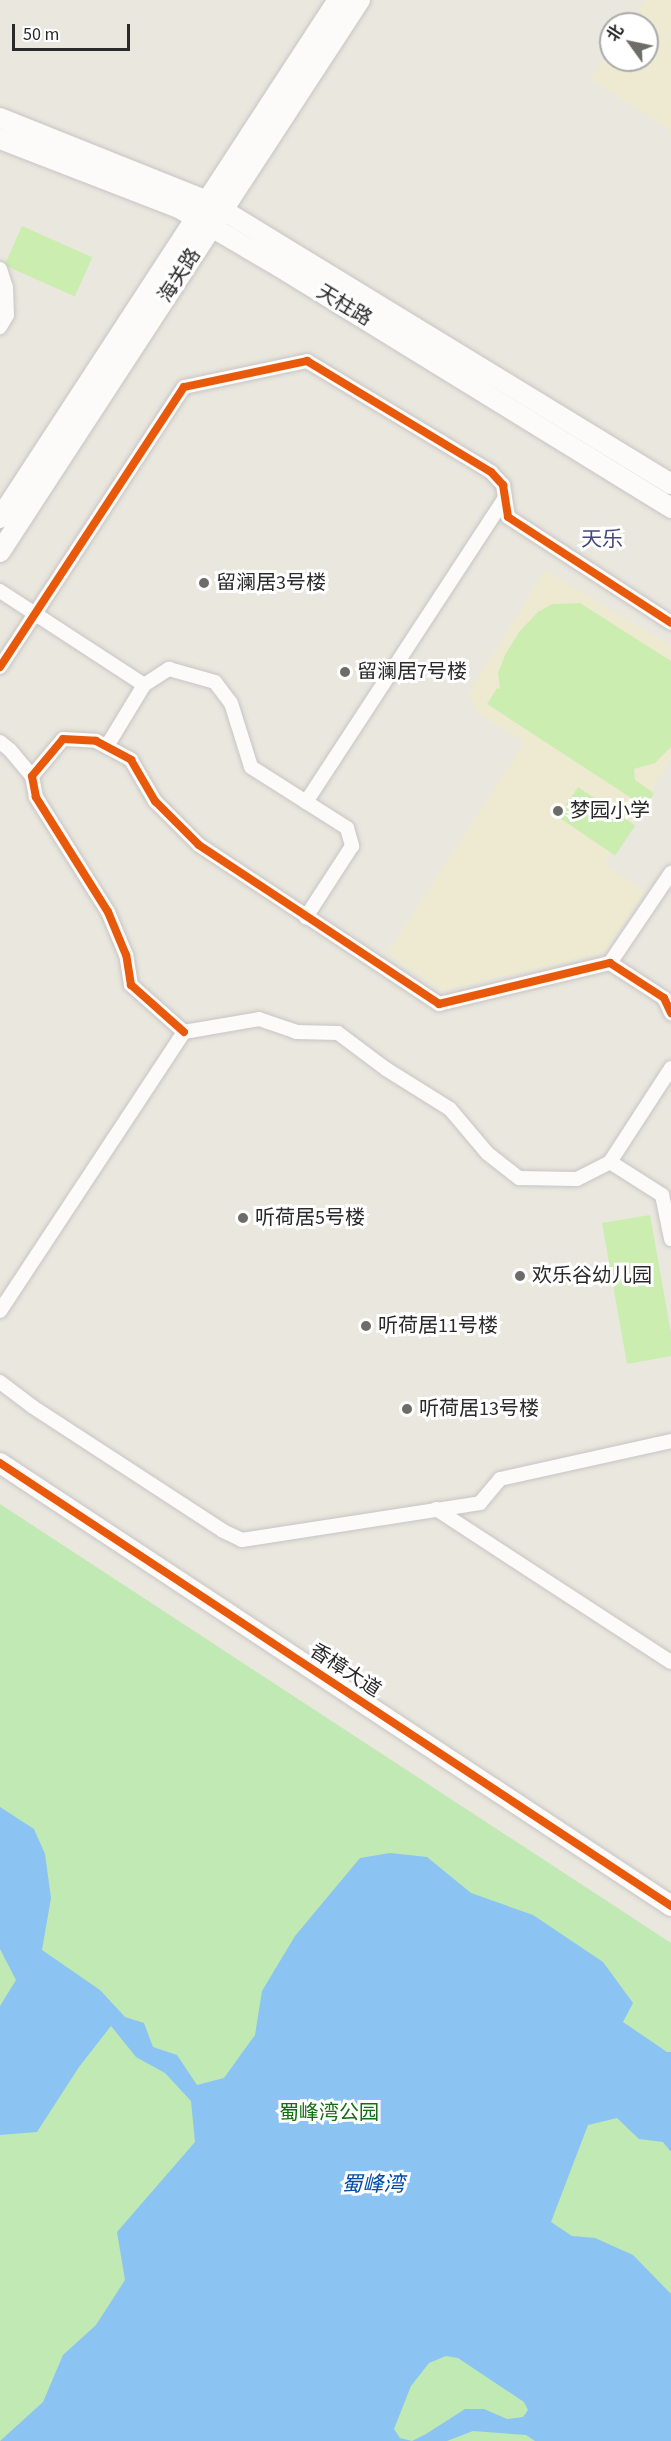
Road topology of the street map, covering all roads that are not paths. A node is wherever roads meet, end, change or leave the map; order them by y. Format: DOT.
graph roads {
  1 [pos="338,0"];
  2 [pos="360,0"];
  3 [pos="0,118"];
  4 [pos="0,139"];
  5 [pos="215,206"];
  6 [pos="204,223"];
  7 [pos="0,269"];
  8 [pos="0,327"];
  9 [pos="671,484"];
  10 [pos="505,498"];
  11 [pos="671,508"];
  12 [pos="0,518"];
  13 [pos="0,552"];
  14 [pos="0,591"];
  15 [pos="35,614"];
  16 [pos="671,623"];
  17 [pos="0,667"];
  18 [pos="144,685"];
  19 [pos="0,742"];
  20 [pos="107,746"];
  21 [pos="32,776"];
  22 [pos="306,802"];
  23 [pos="671,873"];
  24 [pos="306,916"];
  25 [pos="610,963"];
  26 [pos="667,992"];
  27 [pos="671,1013"];
  28 [pos="184,1032"];
  29 [pos="671,1068"];
  30 [pos="610,1162"];
  31 [pos="671,1239"];
  32 [pos="0,1311"];
  33 [pos="0,1382"];
  34 [pos="671,1442"];
  35 [pos="0,1463"];
  36 [pos="0,1478"];
  37 [pos="436,1509"];
  38 [pos="671,1662"];
  39 [pos="671,1906"];
  40 [pos="671,1916"];
  1 -- 5 [label="street, 海关路"];
  2 -- 5 [label="street, 海关路"];
  3 -- 5 [label="street, 天柱路"];
  4 -- 6 [label="street, 天柱路"];
  5 -- 6 [label="street, 海关路"];
  5 -- 9 [label="street, 天柱路"];
  6 -- 11 [label="street, 天柱路"];
  6 -- 12 [label="street, 海关路"];
  6 -- 13 [label="street, 海关路"];
  7 -- 8 [label="street"];
  10 -- 15 [label="street"];
  10 -- 16 [label="street"];
  10 -- 22 [label="street"];
  14 -- 15 [label="street"];
  15 -- 17 [label="street"];
  15 -- 18 [label="street"];
  18 -- 20 [label="street"];
  18 -- 22 [label="street"];
  19 -- 21 [label="street"];
  20 -- 21 [label="street"];
  20 -- 24 [label="street"];
  21 -- 28 [label="street"];
  22 -- 24 [label="street"];
  23 -- 25 [label="street"];
  24 -- 25 [label="street"];
  25 -- 26 [label="street"];
  26 -- 27 [label="street"];
  28 -- 30 [label="street"];
  28 -- 32 [label="street"];
  29 -- 30 [label="street"];
  30 -- 31 [label="street"];
  33 -- 37 [label="street"];
  34 -- 37 [label="street"];
  35 -- 39 [label="street, 香樟大道"];
  36 -- 40 [label="street, 香樟大道"];
  37 -- 38 [label="street"];
}
